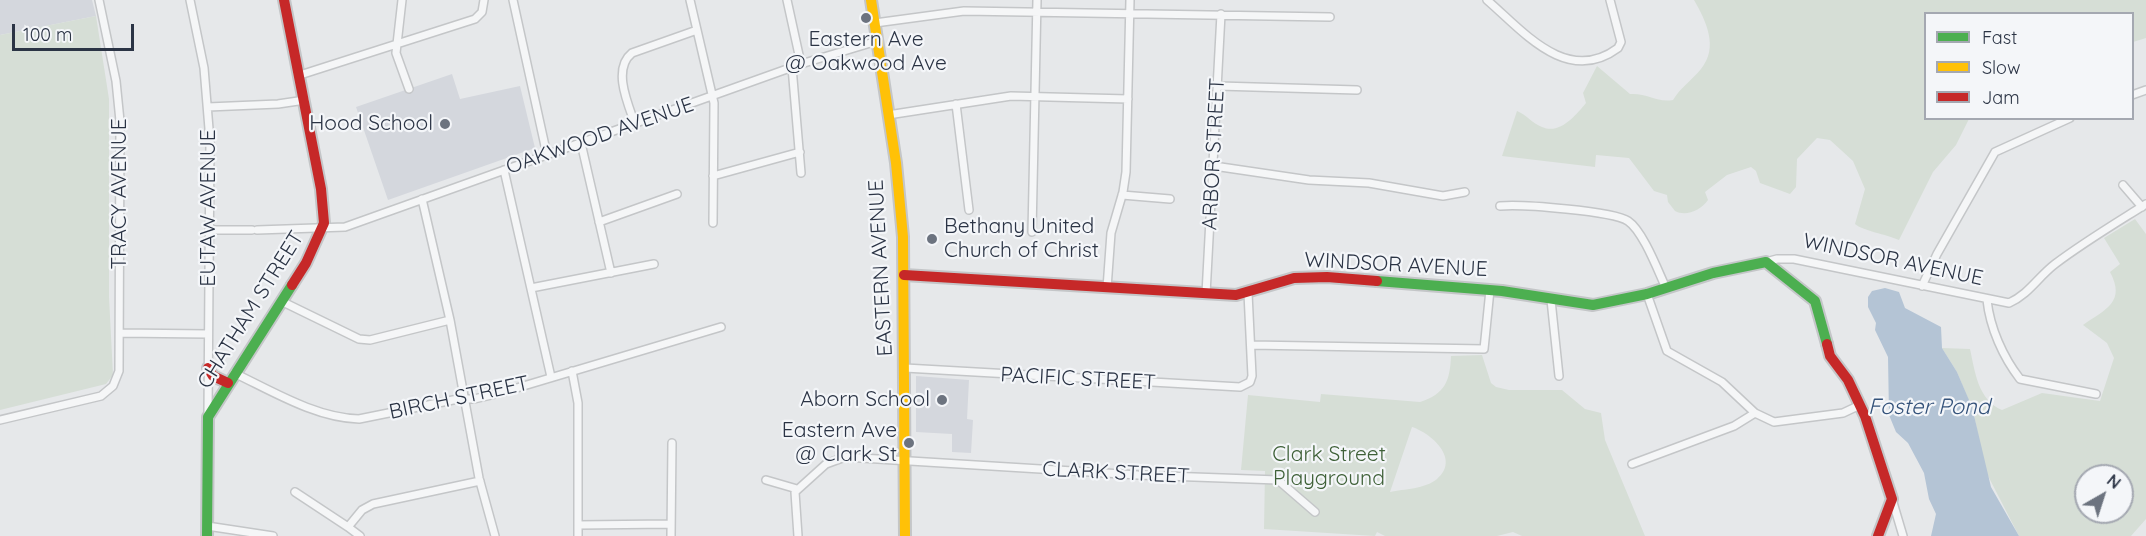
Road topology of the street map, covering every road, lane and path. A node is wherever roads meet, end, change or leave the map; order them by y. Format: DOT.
graph roads {
  1 [pos="99,0"];
  2 [pos="190,0"];
  3 [pos="284,0"];
  4 [pos="402,0"];
  5 [pos="484,0"];
  6 [pos="513,0"];
  7 [pos="690,0"];
  8 [pos="787,0"];
  9 [pos="871,0"];
  10 [pos="1037,0"];
  11 [pos="1130,0"];
  12 [pos="1487,0"];
  13 [pos="1610,0"];
  14 [pos="1130,13"];
  15 [pos="1037,14"];
  16 [pos="1221,14"];
  17 [pos="1330,17"];
  18 [pos="875,23"];
  19 [pos="697,30"];
  20 [pos="877,40"];
  21 [pos="397,45"];
  22 [pos="801,64"];
  23 [pos="792,67"];
  24 [pos="300,75"];
  25 [pos="1219,86"];
  26 [pos="409,89"];
  27 [pos="1357,90"];
  28 [pos="1036,96"];
  29 [pos="712,97"];
  30 [pos="1128,99"];
  31 [pos="305,100"];
  32 [pos="956,104"];
  33 [pos="208,107"];
  34 [pos="888,115"];
  35 [pos="2066,120"];
  36 [pos="635,124"];
  37 [pos="581,143"];
  38 [pos="800,152"];
  39 [pos="547,155"];
  40 [pos="1214,166"];
  41 [pos="504,170"];
  42 [pos="801,173"];
  43 [pos="713,176"];
  44 [pos="2123,185"];
  45 [pos="1465,192"];
  46 [pos="677,194"];
  47 [pos="1122,195"];
  48 [pos="422,199"];
  49 [pos="1170,199"];
  50 [pos="2144,205"];
  51 [pos="1500,206"];
  52 [pos="969,210"];
  53 [pos="599,222"];
  54 [pos="713,223"];
  55 [pos="209,230"];
  56 [pos="322,230"];
  57 [pos="1032,232"];
  58 [pos="1766,262"];
  59 [pos="654,264"];
  60 [pos="611,273"];
  61 [pos="904,275"];
  62 [pos="1922,286"];
  63 [pos="531,288"];
  64 [pos="1107,288"];
  65 [pos="1666,288"];
  66 [pos="1490,290"];
  67 [pos="1206,294"];
  68 [pos="1248,294"];
  69 [pos="1647,294"];
  70 [pos="1551,300"];
  71 [pos="1987,300"];
  72 [pos="281,301"];
  73 [pos="450,320"];
  74 [pos="721,327"];
  75 [pos="120,333"];
  76 [pos="208,334"];
  77 [pos="1251,345"];
  78 [pos="208,368"];
  79 [pos="905,368"];
  80 [pos="572,371"];
  81 [pos="1559,376"];
  82 [pos="551,377"];
  83 [pos="231,378"];
  84 [pos="2096,394"];
  85 [pos="466,399"];
  86 [pos="1860,405"];
  87 [pos="1755,413"];
  88 [pos="208,417"];
  89 [pos="0,420"];
  90 [pos="672,443"];
  91 [pos="904,461"];
  92 [pos="1632,464"];
  93 [pos="766,480"];
  94 [pos="480,481"];
  95 [pos="797,489"];
  96 [pos="295,492"];
  97 [pos="1892,499"];
  98 [pos="1315,512"];
  99 [pos="671,524"];
  100 [pos="578,525"];
  101 [pos="348,526"];
  102 [pos="207,531"];
  103 [pos="273,536"];
  104 [pos="360,536"];
  105 [pos="495,536"];
  106 [pos="578,536"];
  107 [pos="671,536"];
  108 [pos="798,536"];
  109 [pos="905,536"];
  110 [pos="1878,536"];
  111 [pos="1904,536"];
  1 -- 75 [label="street, TRACY AVENUE"];
  2 -- 33 [label="street, EUTAW AVENUE"];
  3 -- 24 [label="street, CHATHAM STREET"];
  4 -- 21 [label="street"];
  5 -- 21 [label="street"];
  6 -- 39 [label="street"];
  7 -- 19 [label="street"];
  8 -- 22 [label="street"];
  9 -- 18 [label="street, EASTERN AVENUE"];
  10 -- 15 [label="street"];
  11 -- 14 [label="street"];
  12 -- 13 [label="street"];
  14 -- 15 [label="street"];
  14 -- 16 [label="street"];
  14 -- 30 [label="street"];
  15 -- 18 [label="street"];
  15 -- 28 [label="street"];
  16 -- 17 [label="street"];
  16 -- 25 [label="street, ARBOR STREET"];
  18 -- 20 [label="street, EASTERN AVENUE"];
  19 -- 29 [label="street"];
  19 -- 36 [label="street"];
  20 -- 22 [label="street, OAKWOOD AVENUE"];
  20 -- 34 [label="street, EASTERN AVENUE"];
  21 -- 24 [label="street"];
  21 -- 26 [label="street"];
  22 -- 23 [label="street, OAKWOOD AVENUE"];
  23 -- 29 [label="street, OAKWOOD AVENUE"];
  23 -- 38 [label="street"];
  24 -- 31 [label="street, CHATHAM STREET"];
  25 -- 27 [label="street"];
  25 -- 40 [label="street, ARBOR STREET"];
  28 -- 30 [label="street"];
  28 -- 32 [label="street"];
  28 -- 57 [label="street"];
  29 -- 36 [label="street, OAKWOOD AVENUE"];
  29 -- 43 [label="street"];
  30 -- 47 [label="street"];
  31 -- 33 [label="street"];
  31 -- 56 [label="street, CHATHAM STREET"];
  32 -- 34 [label="street"];
  32 -- 52 [label="street"];
  33 -- 55 [label="street, EUTAW AVENUE"];
  34 -- 61 [label="street, EASTERN AVENUE"];
  35 -- 62 [label="street"];
  36 -- 37 [label="street, OAKWOOD AVENUE"];
  37 -- 39 [label="street, OAKWOOD AVENUE"];
  37 -- 53 [label="street"];
  38 -- 42 [label="street"];
  38 -- 43 [label="street"];
  39 -- 41 [label="street, OAKWOOD AVENUE"];
  40 -- 45 [label="street"];
  40 -- 67 [label="street, ARBOR STREET"];
  41 -- 48 [label="street, OAKWOOD AVENUE"];
  41 -- 63 [label="street"];
  43 -- 54 [label="street"];
  44 -- 50 [label="street"];
  46 -- 53 [label="street"];
  47 -- 49 [label="street"];
  47 -- 64 [label="street"];
  48 -- 56 [label="street, OAKWOOD AVENUE"];
  48 -- 73 [label="street"];
  50 -- 71 [label="street, WINDSOR AVENUE"];
  51 -- 65 [label="street"];
  53 -- 60 [label="street"];
  55 -- 56 [label="street, OAKWOOD AVENUE"];
  55 -- 76 [label="street, EUTAW AVENUE"];
  56 -- 72 [label="street, CHATHAM STREET"];
  58 -- 62 [label="street, WINDSOR AVENUE"];
  58 -- 65 [label="street, WINDSOR AVENUE"];
  58 -- 86 [label="street"];
  59 -- 60 [label="street"];
  60 -- 63 [label="street"];
  61 -- 64 [label="street"];
  61 -- 79 [label="street, EASTERN AVENUE"];
  62 -- 71 [label="street, WINDSOR AVENUE"];
  63 -- 82 [label="street"];
  64 -- 67 [label="street"];
  65 -- 69 [label="street, WINDSOR AVENUE"];
  66 -- 68 [label="street, WINDSOR AVENUE"];
  66 -- 70 [label="street, WINDSOR AVENUE"];
  66 -- 77 [label="street"];
  67 -- 68 [label="street"];
  68 -- 77 [label="street"];
  69 -- 70 [label="street, WINDSOR AVENUE"];
  69 -- 87 [label="street"];
  70 -- 81 [label="street"];
  71 -- 84 [label="street"];
  72 -- 73 [label="street"];
  72 -- 83 [label="street, CHATHAM STREET"];
  73 -- 85 [label="street"];
  74 -- 80 [label="street, BIRCH STREET"];
  75 -- 76 [label="street"];
  75 -- 89 [label="street, TRACY AVENUE"];
  76 -- 78 [label="street, EUTAW AVENUE"];
  77 -- 79 [label="street, PACIFIC STREET"];
  78 -- 83 [label="street"];
  78 -- 88 [label="street, EUTAW AVENUE"];
  79 -- 91 [label="street, EASTERN AVENUE"];
  80 -- 82 [label="street, BIRCH STREET"];
  80 -- 100 [label="street"];
  82 -- 85 [label="street, BIRCH STREET"];
  83 -- 85 [label="street, BIRCH STREET"];
  83 -- 88 [label="street, CHATHAM STREET"];
  85 -- 94 [label="street"];
  86 -- 87 [label="street"];
  86 -- 97 [label="street"];
  87 -- 92 [label="street"];
  88 -- 102 [label="street, CHATHAM STREET"];
  90 -- 99 [label="street"];
  91 -- 95 [label="street, CLARK STREET"];
  91 -- 98 [label="street, CLARK STREET"];
  91 -- 109 [label="street, EASTERN AVENUE"];
  93 -- 95 [label="street"];
  94 -- 101 [label="street"];
  94 -- 105 [label="street"];
  95 -- 108 [label="street"];
  96 -- 101 [label="street"];
  97 -- 110 [label="street"];
  97 -- 111 [label="street"];
  99 -- 100 [label="street"];
  99 -- 107 [label="street"];
  100 -- 106 [label="street"];
  101 -- 104 [label="street"];
  102 -- 103 [label="street"];
}
